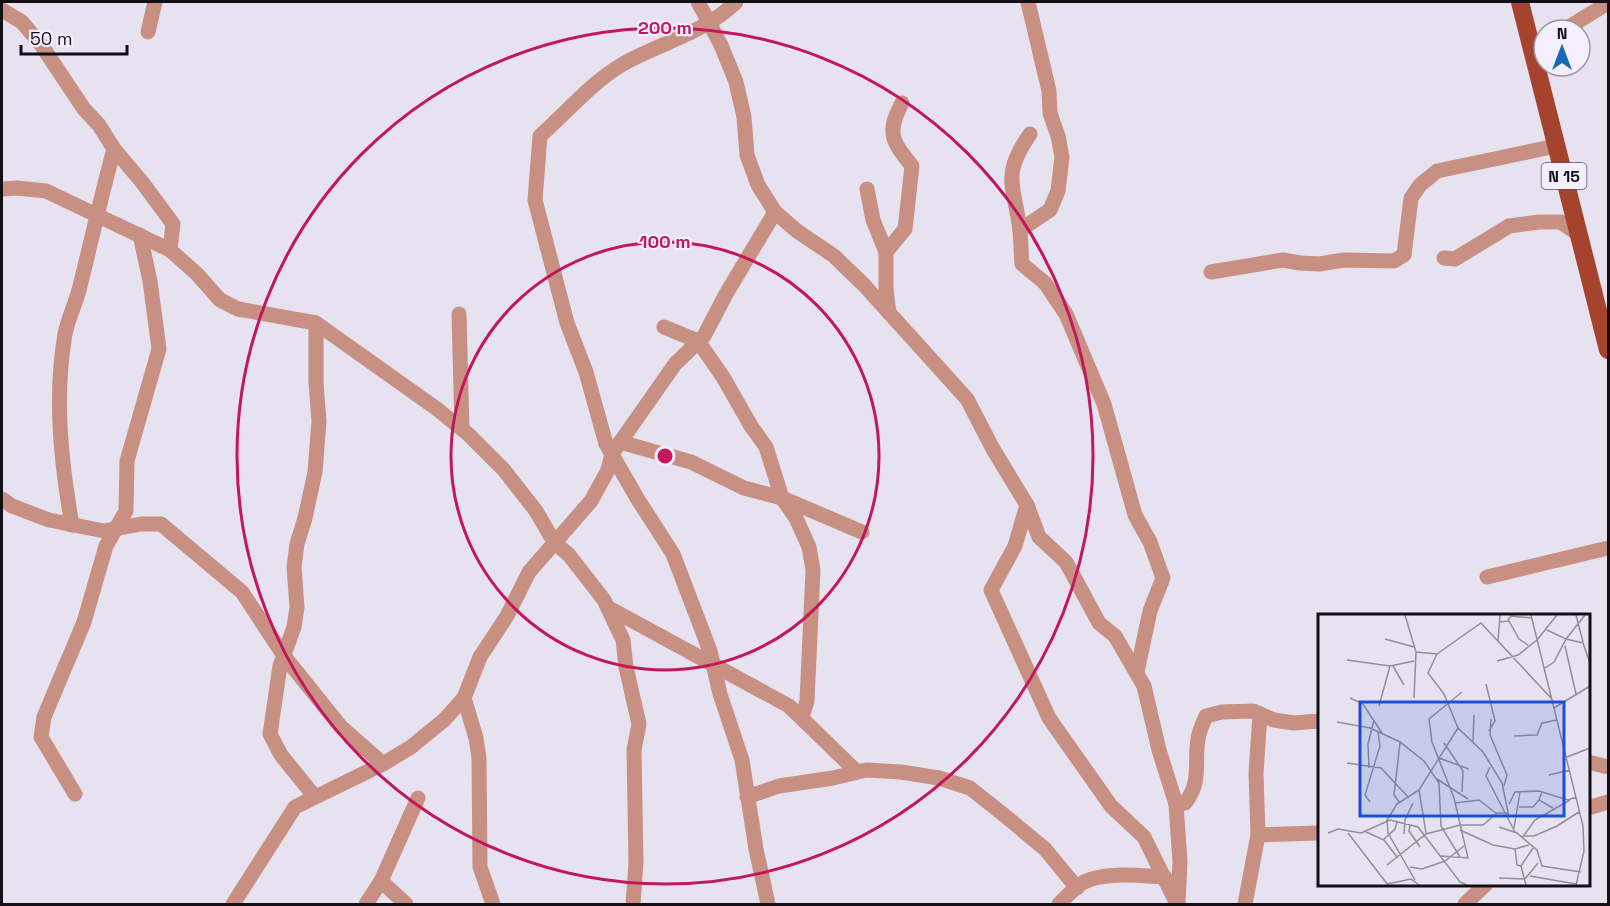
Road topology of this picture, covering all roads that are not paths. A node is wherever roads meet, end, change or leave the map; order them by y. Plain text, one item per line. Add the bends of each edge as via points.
1 (155, 2) edge
2 (698, 2) edge
3 (735, 2) edge
4 (1028, 2) edge
5 (1520, 2) edge
6 (1608, 3) edge
7 (2, 10) edge
8 (1584, 18) edge
9 (709, 23) junction
10 (1532, 31) edge
11 (148, 33) dead end
12 (1544, 78) edge
13 (902, 103) dead end
14 (1030, 134) dead end
15 (1556, 146) junction
16 (114, 149) junction
17 (2, 189) edge
18 (867, 189) dead end
19 (776, 212) junction
20 (96, 214) junction
21 (1020, 230) junction
22 (1578, 234) junction
23 (140, 235) junction
24 (171, 250) junction
25 (886, 252) junction
26 (1444, 258) dead end
27 (1211, 272) dead end
28 (889, 313) junction
29 (459, 314) dead end
30 (316, 322) junction
31 (664, 327) dead end
32 (698, 341) junction
33 (1608, 350) edge
34 (462, 429) junction
35 (616, 448) junction
36 (782, 498) junction
37 (2, 499) edge
38 (1027, 505) junction
39 (72, 525) junction
40 (117, 529) junction
41 (862, 532) dead end
42 (554, 542) junction
43 (1608, 548) edge
44 (1487, 577) dead end
45 (609, 608) junction
46 (284, 656) junction
47 (713, 665) junction
48 (1137, 672) junction
49 (464, 698) junction
50 (1260, 714) junction
51 (802, 717) junction
52 (1318, 721) edge
53 (1589, 762) edge
54 (383, 764) junction
55 (1608, 767) edge
56 (857, 772) junction
57 (75, 794) dead end
58 (315, 797) junction
59 (747, 797) junction
60 (418, 798) dead end
61 (1608, 802) edge
62 (1176, 804) junction
63 (1589, 807) edge
64 (1318, 833) edge
65 (1258, 835) junction
66 (1165, 877) junction
67 (381, 882) junction
68 (1485, 885) edge
69 (1077, 888) junction
70 (233, 904) edge
71 (366, 904) edge
72 (406, 904) edge
73 (493, 904) edge
74 (633, 904) edge
75 (768, 904) edge
76 (1059, 904) edge
77 (1178, 904) edge
78 (1245, 904) edge
79 (1465, 904) edge

1 - 11 street
2 - 9 street
3 - 9 street
4 - 21 street via 1062,157 1058,191 1050,210
5 - 10 main road, N 15
6 - 8 street
7 - 16 street via 22,22 42,46
9 - 19 street via 736,82 747,155 758,185
9 - 35 street via 623,64 589,89 540,136 535,200 567,322 606,444
12 - 15 main road, N 15
13 - 25 street via 893,119 891,134 912,166 908,210 905,229
14 - 21 street via 1013,164 1011,187
15 - 22 main road, N 15
15 - 27 street via 1437,171 1412,198 1404,255 1394,261 1319,264 1283,260
16 - 20 street
16 - 24 street via 173,224
17 - 20 street via 46,192
18 - 25 street via 873,220
19 - 28 street via 834,256
19 - 32 street
20 - 23 street
20 - 39 street via 65,333 60,388 59,428
21 - 48 street via 1022,264 1045,283 1066,314 1104,404 1135,515 1163,578 1150,611
22 - 26 street via 1561,222 1509,226 1455,259
22 - 33 main road, N 15
23 - 24 street
23 - 40 street via 159,349 132,439 127,461 126,511
24 - 30 street via 220,300 238,309
25 - 28 street
28 - 38 street via 967,399
29 - 34 street
30 - 34 street
30 - 46 street via 319,421 315,472 297,544 297,607
31 - 32 street
32 - 35 street via 675,364
32 - 36 street via 766,447
34 - 42 street via 504,470
35 - 36 street via 691,462 744,488
35 - 42 street via 591,501
35 - 47 street via 637,498 673,554
36 - 41 street
36 - 51 street via 809,547 813,570 807,701
37 - 39 street via 49,520
38 - 48 street via 1039,537 1066,562 1099,623 1115,636
38 - 66 street via 1015,546 991,590 1049,718 1111,806 1144,837
39 - 40 street via 104,531
40 - 46 street via 161,524 242,592
40 - 57 street via 106,546 84,622 44,717 41,737
42 - 45 street via 569,555
42 - 49 street via 529,572 480,657
43 - 44 street
45 - 47 street
45 - 74 street via 623,640 639,724 634,750
46 - 54 street via 341,728
46 - 58 street via 270,734 281,755
47 - 51 street via 768,693
47 - 59 street via 742,760
48 - 62 street
49 - 54 street via 411,747
49 - 73 street via 478,758 480,867
50 - 52 street via 1294,723
50 - 62 street via 1222,712 1206,716 1198,737 1193,793 1185,803
50 - 65 street via 1256,773
51 - 56 street
53 - 55 street
54 - 58 street
56 - 59 street via 779,786
56 - 69 street via 901,772 970,788 1045,849
58 - 70 street via 295,807
59 - 75 street
60 - 67 street
61 - 63 street
62 - 77 street
64 - 65 street
65 - 78 street
66 - 69 street via 1122,875 1084,882
66 - 77 street
67 - 71 street
67 - 72 street
68 - 79 street
69 - 76 street

